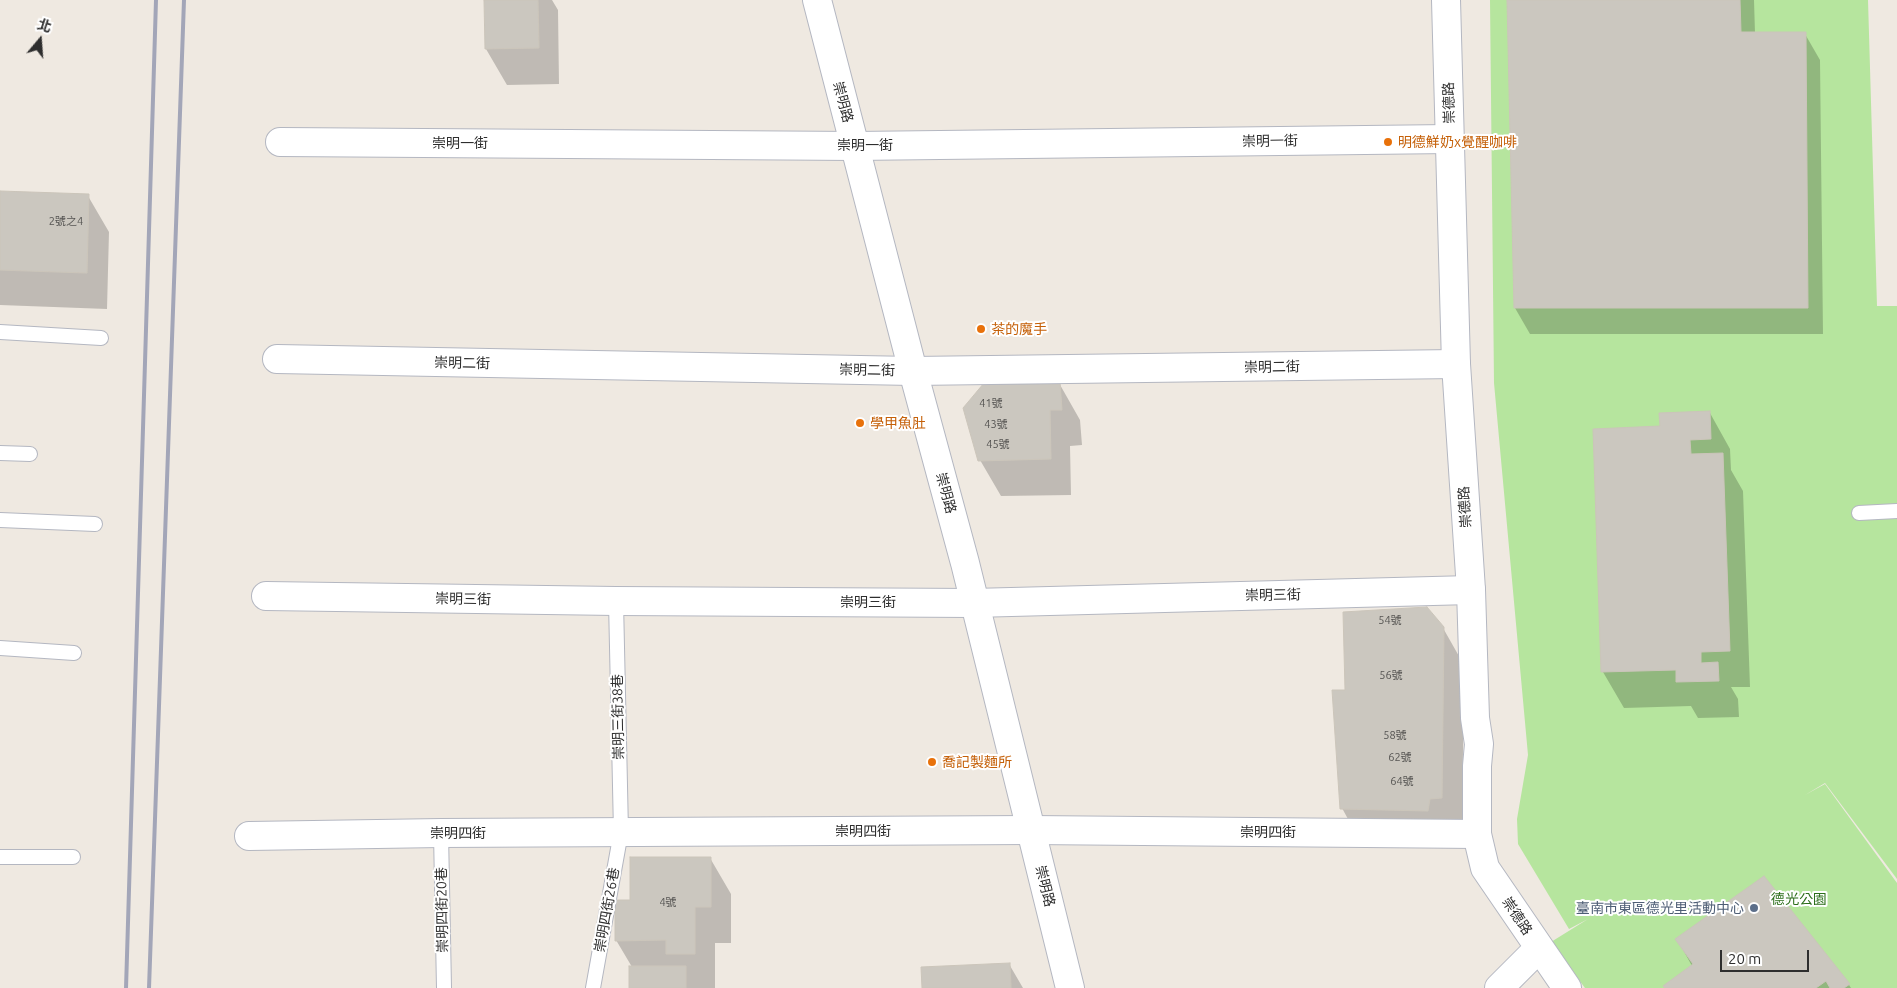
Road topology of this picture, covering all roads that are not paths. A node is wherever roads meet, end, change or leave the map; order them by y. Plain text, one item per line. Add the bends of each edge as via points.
1 (817, 0) edge
2 (1446, 0) edge
3 (1450, 139) junction
4 (280, 142) dead end
5 (855, 146) junction
6 (0, 332) edge
7 (101, 338) dead end
8 (277, 359) dead end
9 (1456, 364) junction
10 (913, 371) junction
11 (0, 453) edge
12 (30, 454) dead end
13 (1897, 511) edge
14 (1859, 512) dead end
15 (0, 520) edge
16 (95, 524) dead end
17 (1471, 590) junction
18 (266, 596) dead end
19 (616, 601) junction
20 (974, 603) junction
21 (0, 648) edge
22 (74, 653) dead end
23 (1031, 830) junction
24 (621, 832) junction
25 (441, 833) junction
26 (1476, 834) junction
27 (249, 836) dead end
28 (0, 857) edge
29 (72, 857) dead end
30 (1539, 948) junction
31 (444, 988) edge
32 (593, 988) edge
33 (1070, 988) edge
34 (1499, 988) edge
35 (1567, 988) edge

1 - 5 street, 崇明路
2 - 3 street, 崇德路
3 - 5 street, 崇明一街
3 - 9 street, 崇德路
4 - 5 street, 崇明一街
5 - 10 street, 崇明路
6 - 7 lane
8 - 10 street, 崇明二街
9 - 10 street, 崇明二街
9 - 17 street, 崇德路
10 - 20 street, 崇明路
11 - 12 lane
13 - 14 lane
15 - 16 lane
17 - 20 street, 崇明三街
17 - 26 street, 崇德路 via 1475,718 1479,744
18 - 19 street, 崇明三街
19 - 20 street, 崇明三街
19 - 24 lane, 崇明三街38巷
20 - 23 street, 崇明路
21 - 22 lane
23 - 24 street, 崇明四街
23 - 26 street, 崇明四街
23 - 33 street, 崇明路
24 - 25 street, 崇明四街
24 - 32 lane, 崇明四街26巷
25 - 27 street, 崇明四街
25 - 31 lane, 崇明四街20巷
26 - 30 street, 崇德路 via 1485,868
28 - 29 lane
30 - 34 street
30 - 35 street, 崇德路

